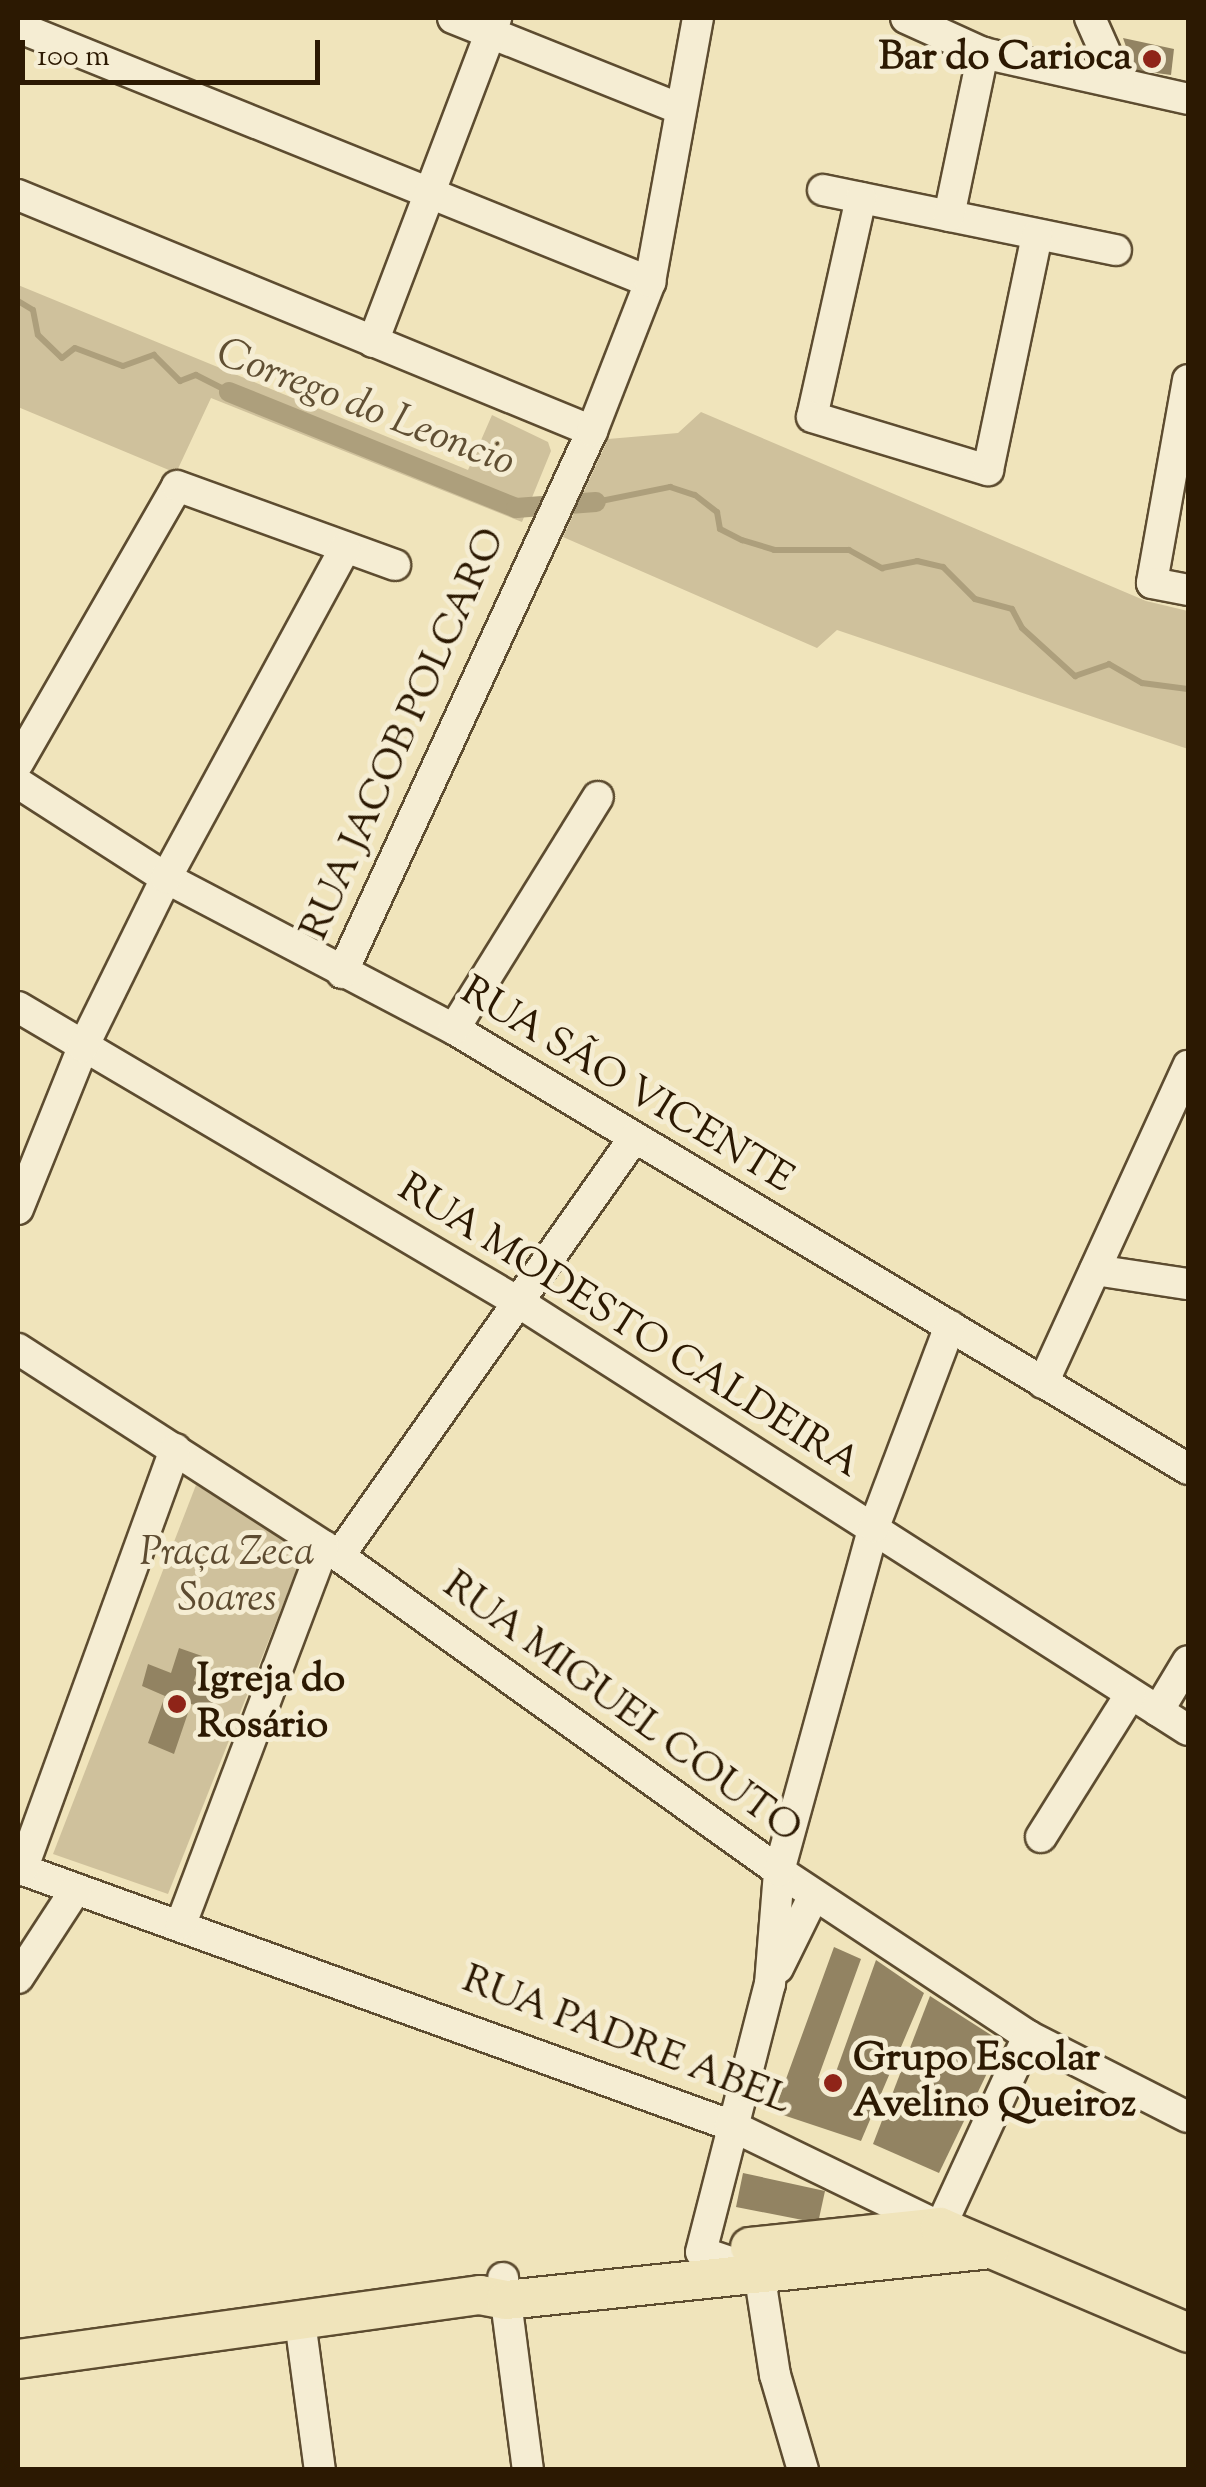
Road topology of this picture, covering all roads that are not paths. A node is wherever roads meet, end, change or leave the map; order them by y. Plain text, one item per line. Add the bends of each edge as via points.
1 (453, 18) edge
2 (698, 18) edge
3 (906, 18) edge
4 (1090, 18) edge
5 (493, 26) edge
6 (18, 27) edge
7 (936, 28) edge
8 (983, 53) junction
9 (1119, 83) junction
10 (1188, 99) edge
11 (678, 108) junction
12 (824, 190) dead end
13 (18, 195) edge
14 (430, 195) junction
15 (860, 198) junction
16 (949, 216) junction
17 (1037, 235) junction
18 (1116, 250) dead end
19 (650, 282) junction
20 (373, 342) junction
21 (1188, 380) edge
22 (592, 431) junction
23 (345, 549) junction
24 (395, 566) dead end
25 (1188, 590) edge
26 (18, 763) edge
27 (18, 783) edge
28 (598, 797) dead end
29 (166, 878) junction
30 (342, 973) junction
31 (18, 1007) edge
32 (454, 1029) junction
33 (83, 1047) junction
34 (1188, 1066) edge
35 (1181, 1104) edge
36 (634, 1138) junction
37 (18, 1210) edge
38 (1095, 1270) junction
39 (1188, 1284) edge
40 (523, 1306) junction
41 (950, 1326) junction
42 (18, 1349) edge
43 (1043, 1383) junction
44 (174, 1449) junction
45 (1188, 1470) edge
46 (874, 1527) junction
47 (331, 1551) junction
48 (1188, 1661) edge
49 (1130, 1695) junction
50 (1158, 1711) junction
51 (1188, 1730) edge
52 (1041, 1837) dead end
53 (20, 1870) edge
54 (779, 1871) junction
55 (76, 1889) junction
56 (814, 1894) junction
57 (181, 1924) junction
58 (18, 1978) edge
59 (770, 1984) junction
60 (1028, 2036) junction
61 (1188, 2117) edge
62 (730, 2124) junction
63 (934, 2241) junction
64 (701, 2252) junction
65 (759, 2272) junction
66 (496, 2291) junction
67 (300, 2321) junction
68 (1188, 2333) edge
69 (18, 2359) edge
70 (320, 2470) edge
71 (528, 2470) edge
72 (803, 2470) edge

1 - 5 street
2 - 11 street, RUA JACOB POLCARO
3 - 7 street
4 - 9 street
5 - 11 street
5 - 14 street
6 - 14 street
7 - 8 street
8 - 9 street
8 - 16 street
9 - 10 street
11 - 19 street, RUA JACOB POLCARO
12 - 15 street
13 - 20 street
14 - 19 street
14 - 20 street
15 - 16 street
15 - 17 street via 812,417 988,470
16 - 17 street
17 - 18 street
19 - 22 street, RUA JACOB POLCARO
20 - 22 street
21 - 25 street via 1152,583
22 - 30 street, RUA JACOB POLCARO
23 - 24 street
23 - 26 street via 177,486
23 - 29 street
27 - 29 street, RUA SÃO VICENTE
28 - 32 street
29 - 30 street, RUA SÃO VICENTE
29 - 33 street
30 - 32 street, RUA SÃO VICENTE
31 - 33 street, RUA MODESTO CALDEIRA
32 - 36 street, RUA SÃO VICENTE
33 - 37 street
33 - 40 street, RUA MODESTO CALDEIRA
34 - 35 street
35 - 38 street
36 - 40 street
36 - 41 street, RUA SÃO VICENTE
38 - 39 street
38 - 43 street
40 - 46 street, RUA MODESTO CALDEIRA
40 - 47 street
41 - 43 street, RUA SÃO VICENTE
41 - 46 street
42 - 44 street, RUA MIGUEL COUTO
43 - 45 street, RUA SÃO VICENTE
44 - 47 street, RUA MIGUEL COUTO
44 - 53 street
46 - 49 street, RUA MODESTO CALDEIRA
46 - 54 street
47 - 54 street, RUA MIGUEL COUTO
47 - 57 street
48 - 50 street
49 - 50 street, RUA MODESTO CALDEIRA
49 - 52 street
50 - 51 street, RUA MODESTO CALDEIRA
53 - 55 street, RUA PADRE ABEL
54 - 56 street, RUA MIGUEL COUTO
54 - 59 street
55 - 57 street, RUA PADRE ABEL
55 - 58 street
56 - 59 street
56 - 60 street, RUA MIGUEL COUTO
57 - 62 street, RUA PADRE ABEL
59 - 62 street
60 - 61 street, RUA MIGUEL COUTO
60 - 63 street
62 - 63 street, RUA PADRE ABEL
62 - 64 street
63 - 64 main road
63 - 65 main road
63 - 68 main road via 989,2249
64 - 65 street
64 - 66 main road
65 - 66 main road
65 - 72 street via 775,2375
66 - 67 main road
66 - 71 street
67 - 69 main road
67 - 70 street

